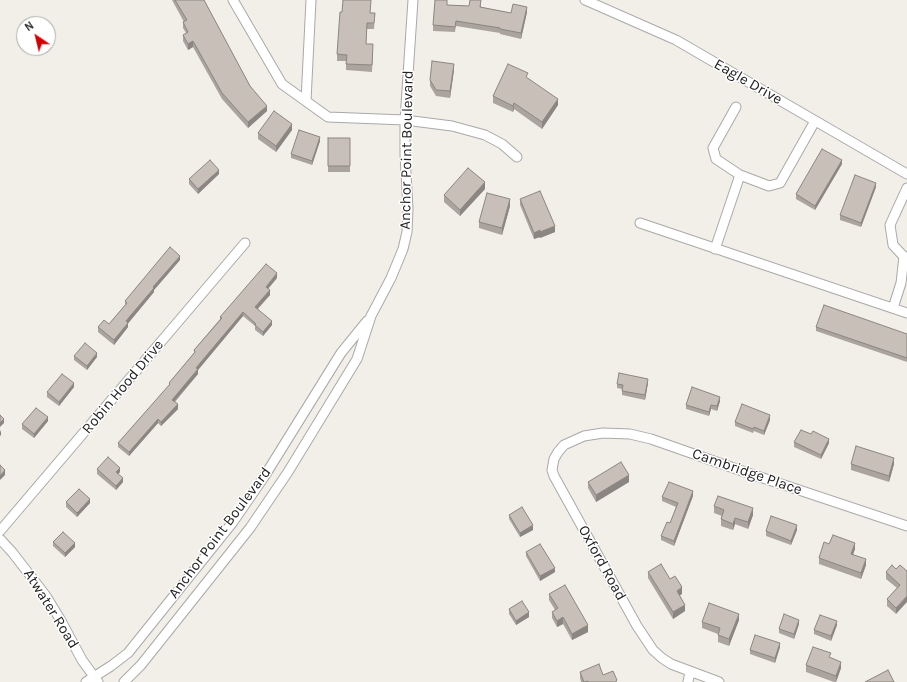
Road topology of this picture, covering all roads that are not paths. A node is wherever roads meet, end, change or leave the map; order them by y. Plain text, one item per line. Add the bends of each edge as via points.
1 (233, 0) edge
2 (311, 0) edge
3 (413, 0) edge
4 (585, 0) edge
5 (306, 101) junction
6 (736, 107) dead end
7 (405, 120) junction
8 (816, 121) junction
9 (517, 157) dead end
10 (907, 174) edge
11 (740, 175) junction
12 (907, 188) edge
13 (640, 224) dead end
14 (245, 243) dead end
15 (715, 249) junction
16 (905, 258) edge
17 (893, 308) junction
18 (907, 312) edge
19 (371, 316) junction
20 (584, 436) joint
21 (907, 526) edge
22 (0, 531) edge
23 (0, 539) edge
24 (690, 672) junction
25 (93, 680) edge
26 (124, 682) edge
27 (688, 682) edge
28 (719, 682) edge

1 - 5 street via 282,84
2 - 5 street
3 - 7 street, Anchor Point Boulevard
4 - 8 street, Eagle Drive via 676,40
5 - 7 street via 328,117
6 - 11 street via 713,148 716,159
7 - 9 street via 452,126 485,135 502,144
7 - 19 street, Anchor Point Boulevard via 407,232 391,278
8 - 10 street, Eagle Drive
8 - 11 street via 780,183 769,186
11 - 15 street
12 - 16 street via 890,225 893,245
13 - 15 street
14 - 22 street, Robin Hood Drive
15 - 17 street
16 - 17 street
17 - 18 street
19 - 25 street, Anchor Point Boulevard via 341,353 233,522 128,653
19 - 26 street, Anchor Point Boulevard via 357,359 271,499 141,665
20 - 21 street, Cambridge Place via 617,432 651,439
20 - 24 street, Oxford Road via 568,442 558,452 552,470 554,476 653,650 671,664
23 - 25 street, Atwater Road via 46,596
24 - 27 street
24 - 28 street, Oxford Road

